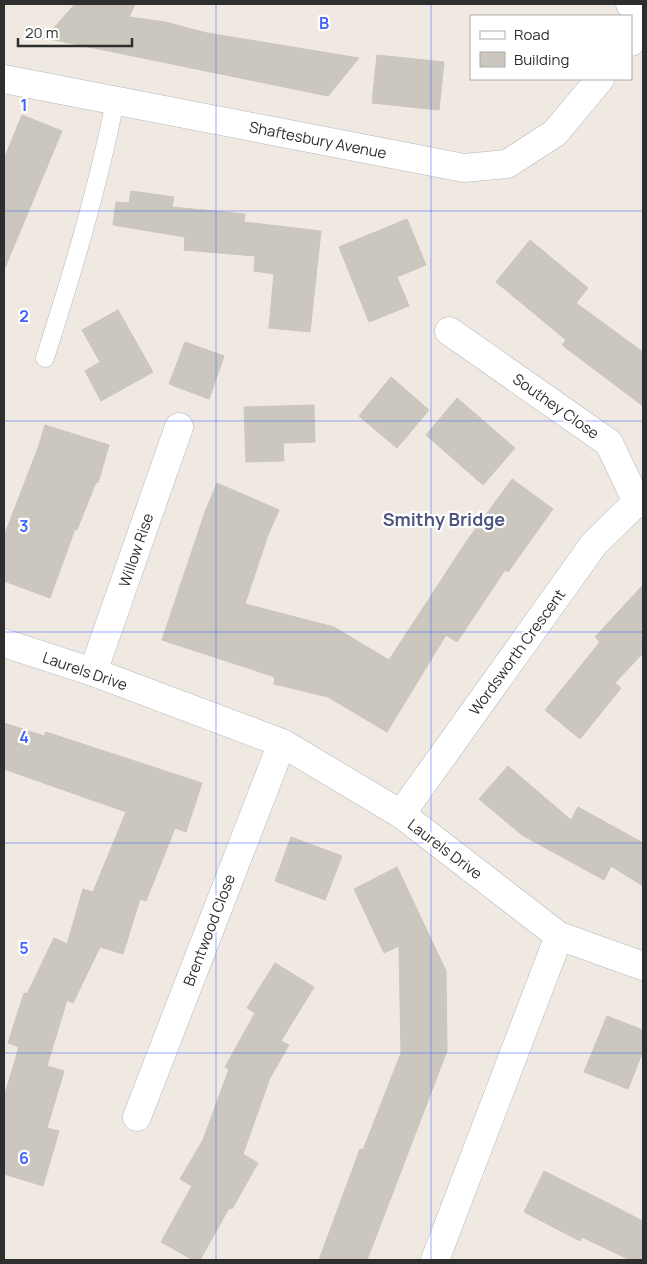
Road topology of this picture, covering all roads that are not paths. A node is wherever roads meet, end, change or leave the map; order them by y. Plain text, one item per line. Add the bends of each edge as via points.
1 (630, 4) edge
2 (643, 14) edge
3 (643, 27) edge
4 (632, 41) edge
5 (4, 79) edge
6 (599, 80) edge
7 (115, 101) junction
8 (449, 331) dead end
9 (46, 358) dead end
10 (179, 427) dead end
11 (640, 503) edge
12 (4, 643) edge
13 (93, 672) junction
14 (282, 744) junction
15 (400, 814) junction
16 (559, 936) junction
17 (643, 966) edge
18 (137, 1117) dead end
19 (437, 1260) edge

1 - 2 street
3 - 4 street
5 - 7 street, Shaftesbury Avenue
6 - 7 street, Shaftesbury Avenue via 554,133 507,164 464,168
7 - 9 lane via 74,266
8 - 11 street, Southey Close via 609,444
10 - 13 street, Willow Rise
11 - 15 street, Wordsworth Crescent via 594,544
12 - 13 street, Laurels Drive
13 - 14 street, Laurels Drive
14 - 15 street, Laurels Drive
14 - 18 street, Brentwood Close
15 - 16 street, Laurels Drive
16 - 17 street
16 - 19 street

